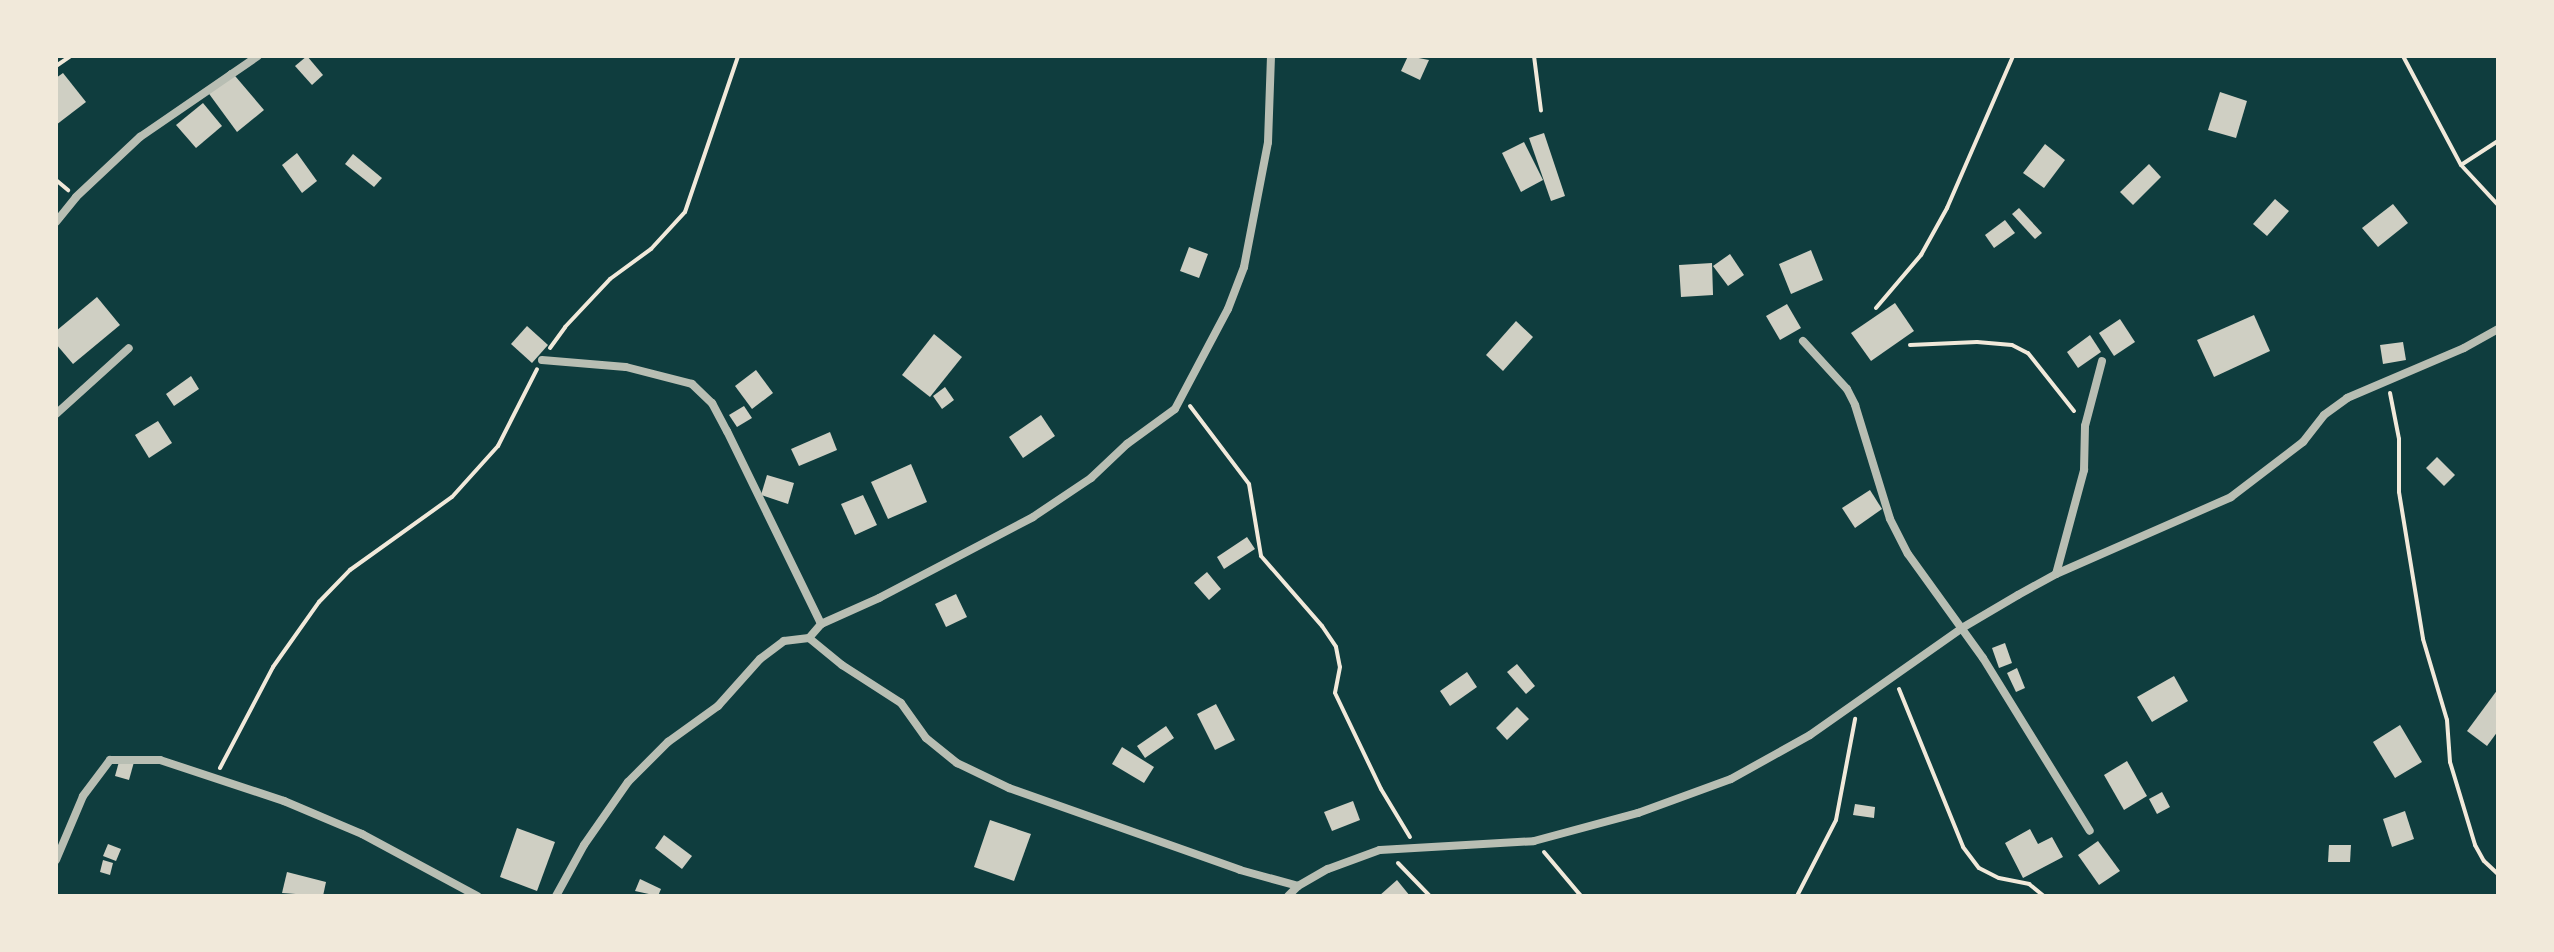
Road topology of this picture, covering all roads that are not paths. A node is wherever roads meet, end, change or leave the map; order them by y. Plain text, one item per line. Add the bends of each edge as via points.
1 (258, 56) edge
2 (1271, 56) edge
3 (56, 222) edge
4 (2498, 329) edge
5 (1803, 341) dead end
6 (129, 348) dead end
7 (542, 360) road end
8 (2102, 361) dead end
9 (56, 414) edge
10 (2056, 574) junction
11 (821, 624) junction
12 (1962, 628) junction
13 (809, 638) junction
14 (2090, 831) dead end
15 (56, 860) edge
16 (1298, 886) junction
17 (477, 896) edge
18 (556, 896) edge
19 (1288, 896) edge

1 - 3 street via 140,137
2 - 11 street via 1268,142 1244,267 1184,398 1091,478 1033,517
4 - 10 street via 2347,398 2324,415 2303,442 2231,497
5 - 12 street via 1847,389 1890,519 1908,554
6 - 9 street
7 - 11 street via 626,367 692,384 712,403
8 - 10 street via 2085,426 2084,470
10 - 12 street
11 - 13 street
12 - 14 street
12 - 16 street via 1769,761 1731,779 1662,805 1534,841 1380,850 1348,859
13 - 16 street via 901,703 926,738 957,763 1009,788
13 - 18 street via 784,641 760,659 718,706 645,763 607,810
15 - 17 street via 83,796 110,760 160,760 284,801 362,834
16 - 19 street

